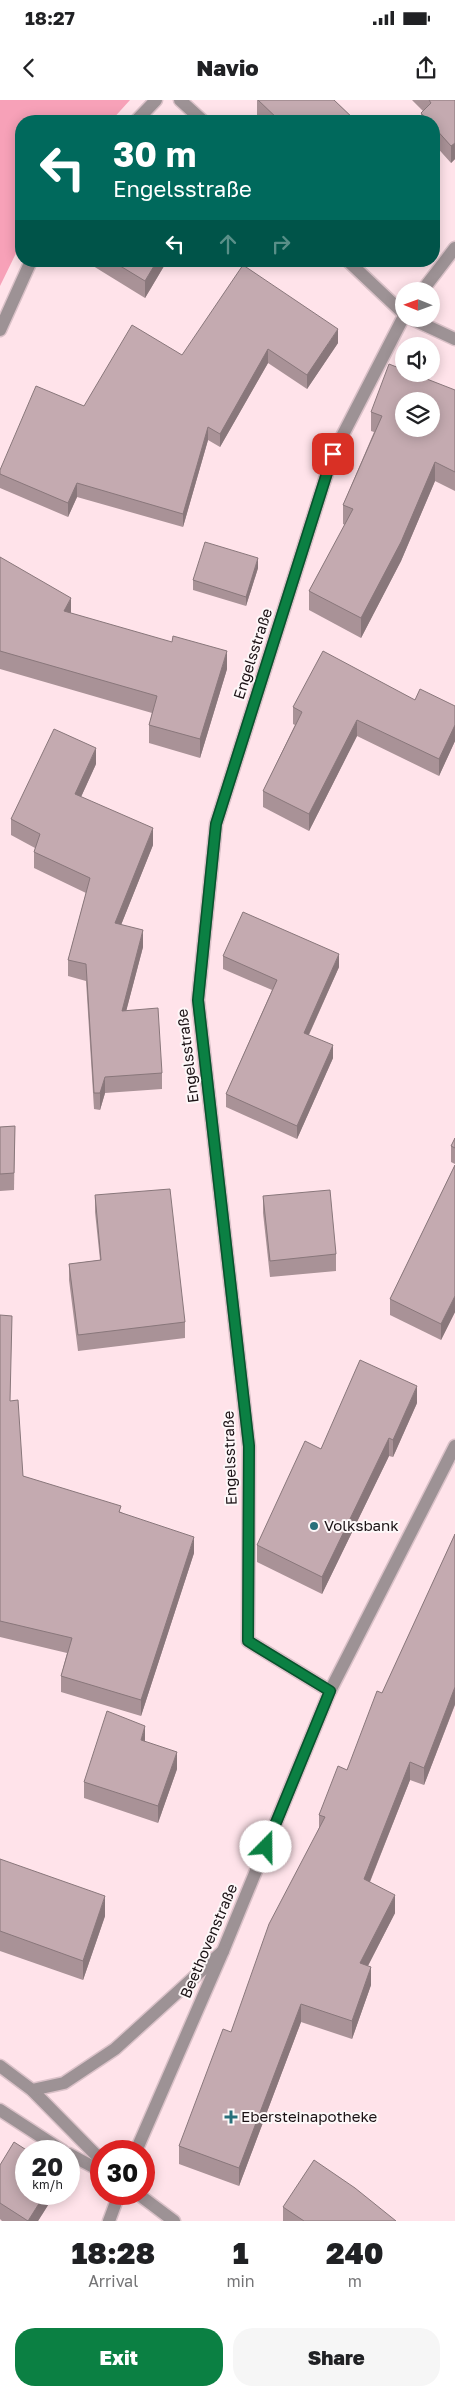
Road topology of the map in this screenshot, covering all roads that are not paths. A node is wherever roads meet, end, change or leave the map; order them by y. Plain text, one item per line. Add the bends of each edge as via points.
1 (156, 100) edge
2 (180, 100) edge
3 (142, 115) edge
4 (196, 115) edge
5 (455, 248) edge
6 (28, 267) edge
7 (354, 267) edge
8 (429, 282) edge
9 (395, 306) edge
10 (397, 328) edge
11 (431, 328) edge
12 (0, 330) edge
13 (455, 339) edge
14 (455, 1446) edge
15 (330, 1691) junction
16 (223, 1951) junction
17 (0, 2066) edge
18 (32, 2090) junction
19 (0, 2110) edge
20 (46, 2140) edge
21 (141, 2140) edge
22 (90, 2149) edge
23 (115, 2205) edge
24 (153, 2205) edge
25 (109, 2221) edge
26 (174, 2221) edge

1 - 3 street
2 - 4 street
5 - 8 street
6 - 12 street
7 - 9 street
10 - 15 street, Engelsstraße via 333,454 216,824 198,1000 249,1446 248,1641
11 - 13 street
14 - 15 street, Beethovenstraße
15 - 16 street, Beethovenstraße
16 - 18 street via 116,2049 64,2083
16 - 21 street, Beethovenstraße
17 - 18 street
18 - 22 street
19 - 20 street
23 - 25 street
24 - 26 street

